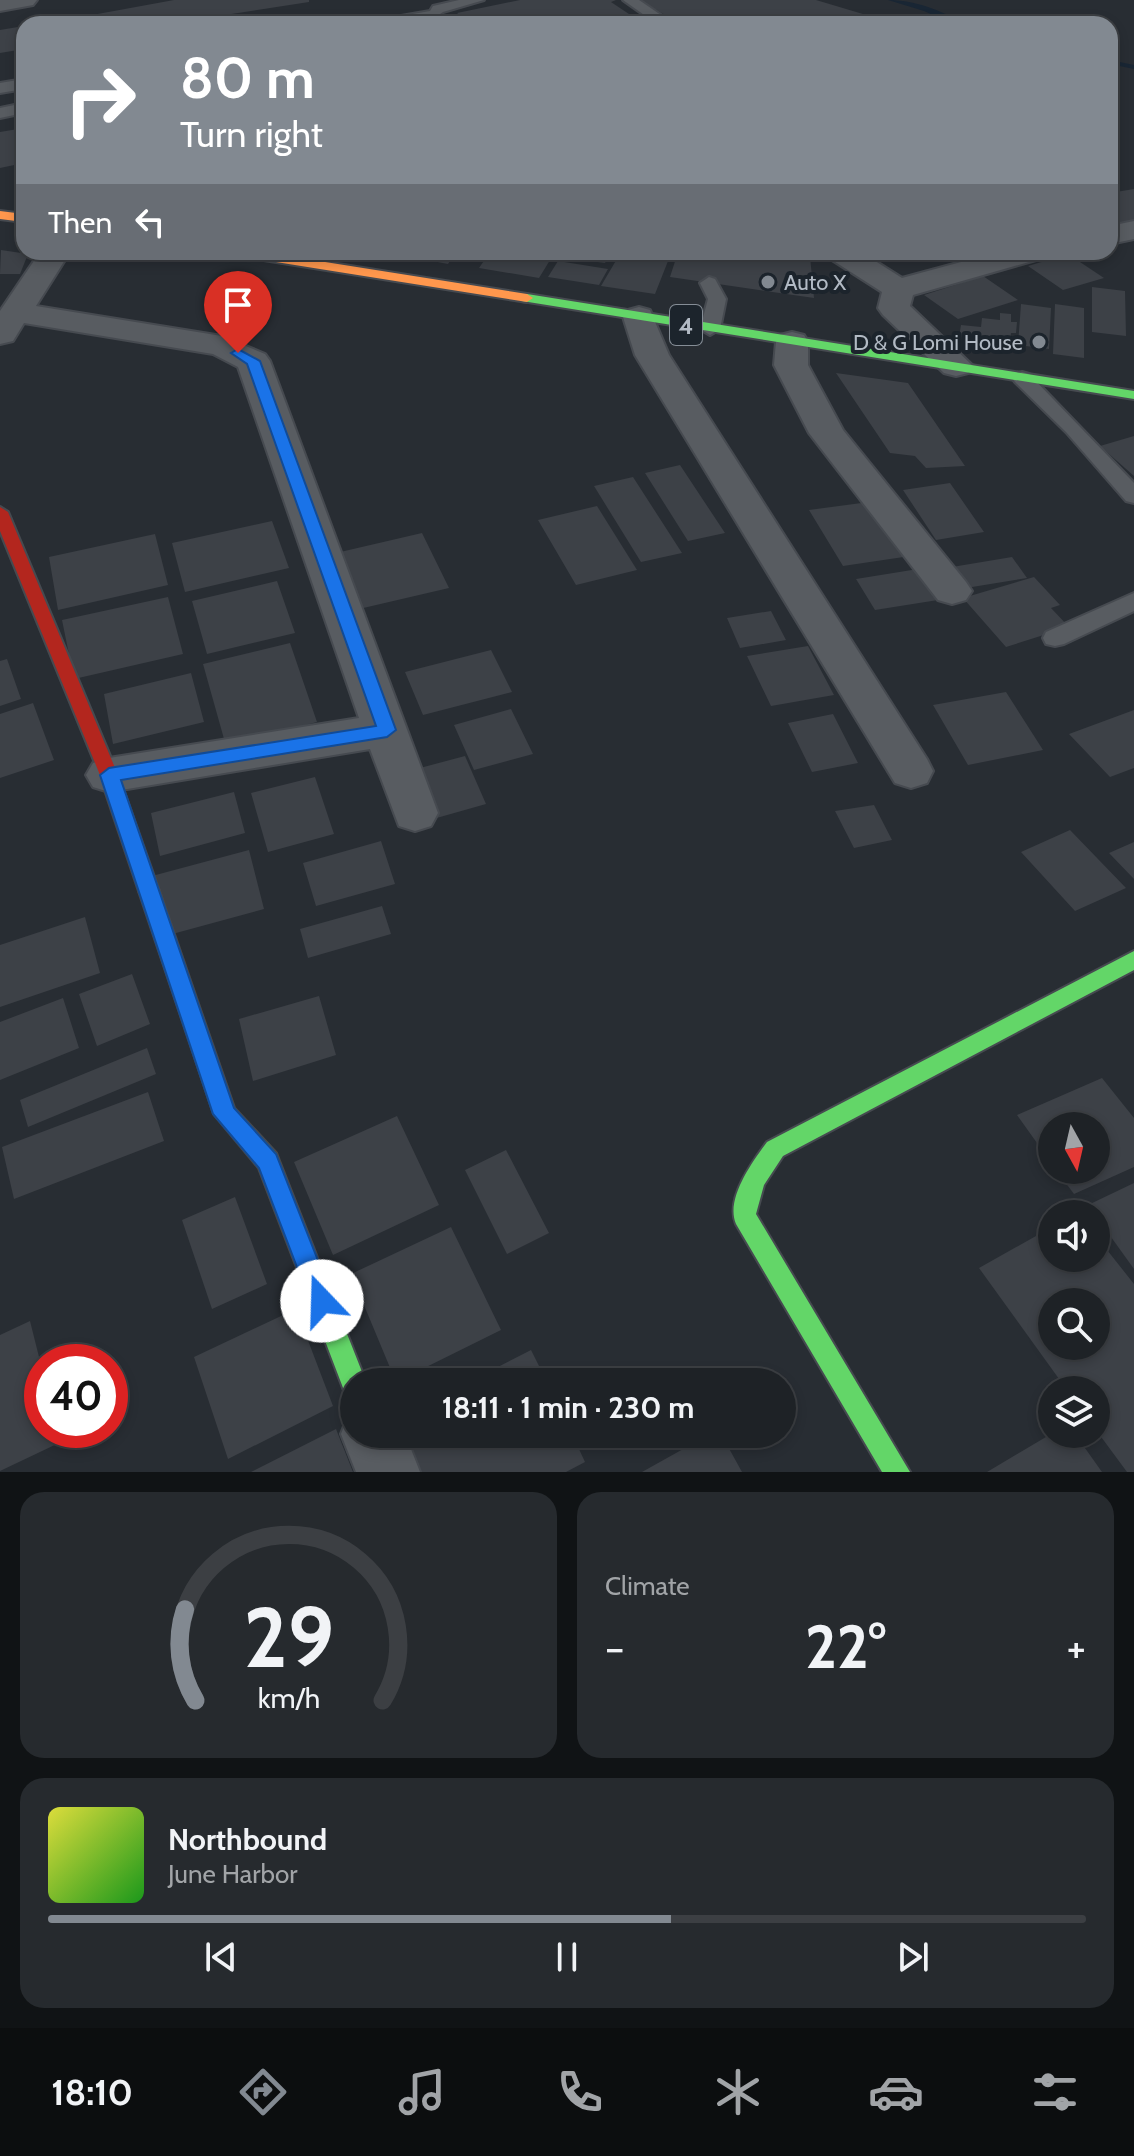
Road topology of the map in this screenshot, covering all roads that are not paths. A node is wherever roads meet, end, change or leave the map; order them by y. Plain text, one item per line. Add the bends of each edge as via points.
1 (25, 0) edge
2 (477, 0) edge
3 (630, 0) edge
4 (0, 4) edge
5 (435, 14) junction
6 (424, 16) edge
7 (431, 16) edge
8 (655, 16) edge
9 (50, 260) edge
10 (288, 260) edge
11 (853, 260) edge
12 (1003, 260) edge
13 (709, 283) dead end
14 (898, 289) junction
15 (639, 317) junction
16 (8, 324) edge
17 (710, 329) junction
18 (792, 342) junction
19 (956, 366) junction
20 (1022, 378) junction
21 (1134, 395) edge
22 (1134, 496) edge
23 (0, 512) edge
24 (952, 591) dead end
25 (1134, 601) edge
26 (1055, 638) dead end
27 (387, 730) junction
28 (911, 771) dead end
29 (109, 775) junction
30 (415, 813) dead end
31 (1134, 960) edge
32 (348, 1368) edge
33 (379, 1448) edge
34 (388, 1472) edge
35 (897, 1472) edge

1 - 4 street
2 - 5 lane
3 - 8 lane
5 - 6 lane
5 - 7 lane
9 - 16 street
10 - 15 main road, 4
11 - 14 street
12 - 14 street
13 - 17 lane via 717,299
14 - 19 street via 894,308
15 - 17 main road, 4
15 - 28 street via 652,355
16 - 27 street via 222,346 253,361
17 - 18 main road, 4
18 - 19 main road, 4
18 - 24 street via 791,365 827,433
19 - 20 main road, 4
20 - 21 main road, 4
20 - 22 lane
23 - 29 main road
25 - 26 lane
27 - 29 street
27 - 30 street
29 - 32 main road via 225,1114 268,1161
31 - 35 main road via 775,1149 753,1181 744,1216
33 - 34 street

